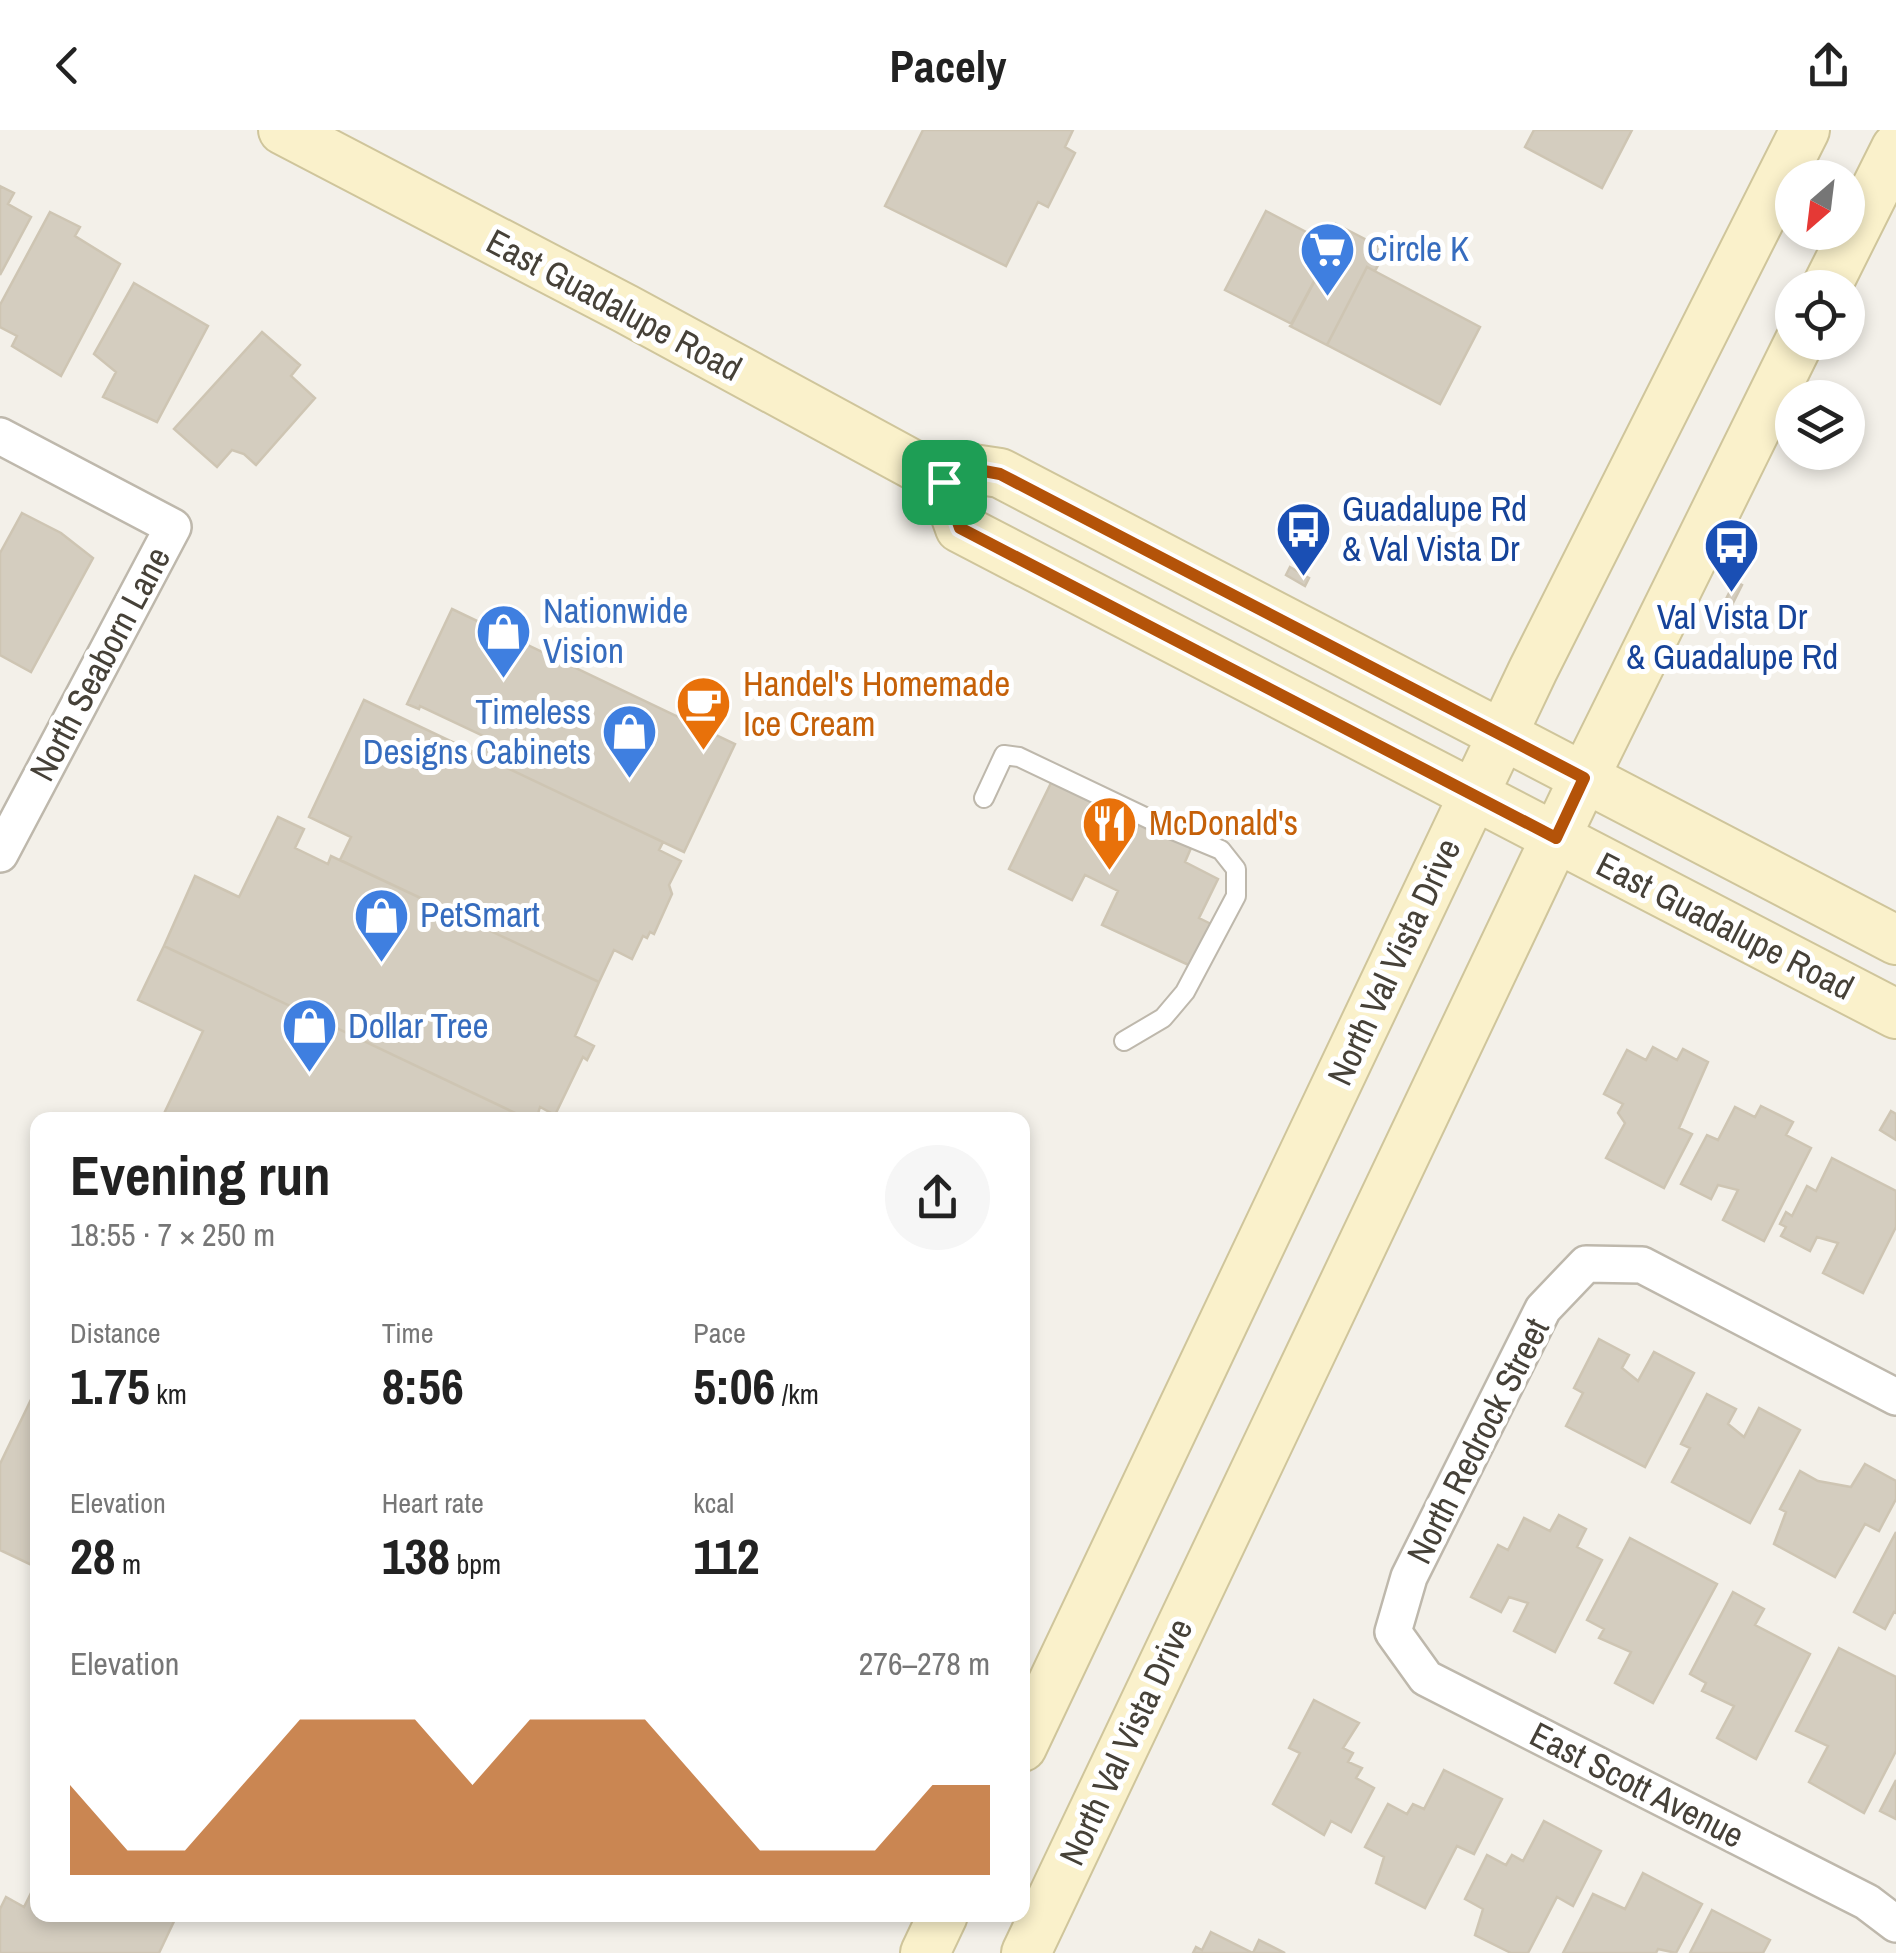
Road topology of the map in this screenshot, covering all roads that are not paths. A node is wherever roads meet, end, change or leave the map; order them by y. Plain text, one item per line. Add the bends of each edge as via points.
1 (283, 130) edge
2 (1805, 130) edge
3 (1896, 148) edge
4 (1835, 270) edge
5 (1790, 360) edge
6 (0, 436) edge
7 (944, 482) junction
8 (1502, 737) junction
9 (1584, 778) junction
10 (1474, 794) junction
11 (984, 798) dead end
12 (1556, 838) junction
13 (0, 854) edge
14 (1896, 940) edge
15 (1896, 1014) edge
16 (1124, 1040) dead end
17 (1896, 1397) edge
18 (1393, 1632) joint
19 (1030, 1730) edge
20 (940, 1922) edge
21 (1896, 1924) edge
22 (925, 1953) edge
23 (1026, 1953) edge

1 - 7 main road, East Guadalupe Road
2 - 8 main road, North Val Vista Drive
3 - 4 main road
5 - 9 main road, North Val Vista Drive
6 - 13 street, North Seaborn Lane via 173,527
7 - 8 main road, East Guadalupe Road via 973,469 1000,474
7 - 10 main road, East Guadalupe Road via 960,528
8 - 9 main road, East Guadalupe Road
8 - 10 main road, North Val Vista Drive
9 - 12 main road, North Val Vista Drive
9 - 14 main road, East Guadalupe Road
10 - 12 main road, East Guadalupe Road
10 - 19 main road, North Val Vista Drive
11 - 16 lane via 1004,755 1019,756 1221,850 1236,869 1236,896 1185,992 1163,1018
12 - 15 main road, East Guadalupe Road
12 - 23 main road, North Val Vista Drive
17 - 18 street, North Redrock Street via 1642,1265 1586,1264 1543,1310 1410,1577
18 - 21 street, East Scott Avenue via 1426,1678 1867,1902
20 - 22 main road

